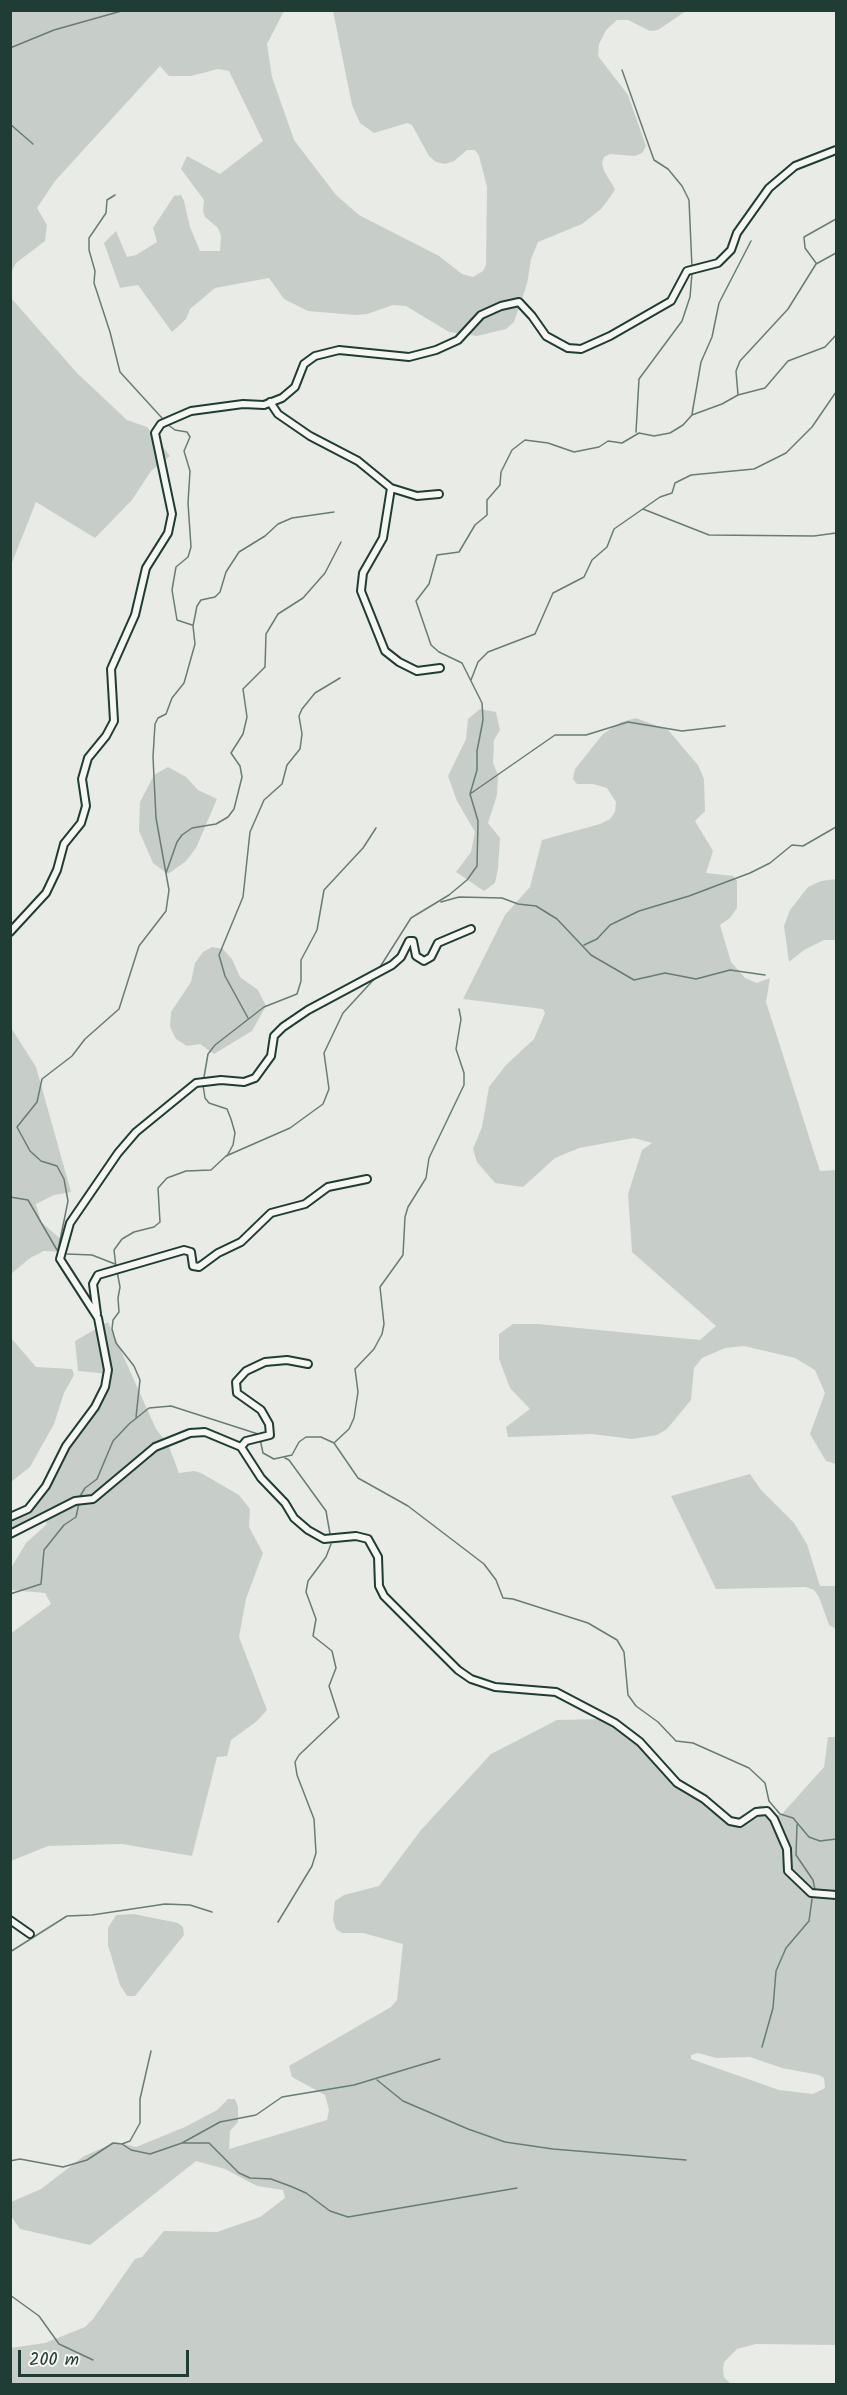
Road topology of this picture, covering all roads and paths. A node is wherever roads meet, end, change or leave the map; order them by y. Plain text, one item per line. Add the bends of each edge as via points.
1 (837, 150) edge
2 (270, 402) junction
3 (391, 488) junction
4 (439, 494) dead end
5 (440, 668) dead end
6 (471, 929) dead end
7 (10, 932) edge
8 (367, 1179) dead end
9 (98, 1318) junction
10 (308, 1364) dead end
11 (242, 1447) junction
12 (10, 1517) edge
13 (10, 1534) edge
14 (837, 1895) edge
15 (10, 1920) edge
16 (30, 1934) dead end

1 - 2 street via 795,166 769,188 737,233 731,250 718,263 687,271 671,301 595,343 581,349 568,348 546,336 519,302 482,315 458,340 436,351 409,357 339,350 315,356 304,364 295,387 282,399
2 - 3 street via 279,414 310,436 358,461
2 - 7 street via 191,411 157,428 172,514 168,533 146,568 135,615 111,669 114,721 88,758 82,779 86,806 81,823 64,844 46,893
3 - 4 street via 417,496
3 - 5 street via 383,538 363,573 361,591 385,651 417,671
6 - 9 street via 438,943 431,957 424,961 409,940 392,965 283,1027 274,1036 271,1056 255,1078 244,1082 196,1083 136,1132 80,1208 63,1243 60,1259
8 - 9 street via 328,1187 305,1204 271,1213 241,1242 218,1252 199,1267 193,1266 191,1252 184,1250 98,1275 93,1293
9 - 12 street via 108,1370 105,1388 40,1494 28,1509
10 - 11 street via 287,1360 265,1362 246,1371 236,1382 237,1393 261,1410 269,1424 270,1435 246,1441
11 - 13 street via 205,1432 190,1433 155,1447 93,1499 75,1501
11 - 14 street via 261,1478 308,1530 324,1539 368,1539 378,1557 379,1586 384,1596 459,1670 471,1679 495,1687 556,1692 615,1723 640,1742 677,1783 730,1821 740,1823 756,1812 767,1811 787,1849 788,1871 811,1893
15 - 16 street

